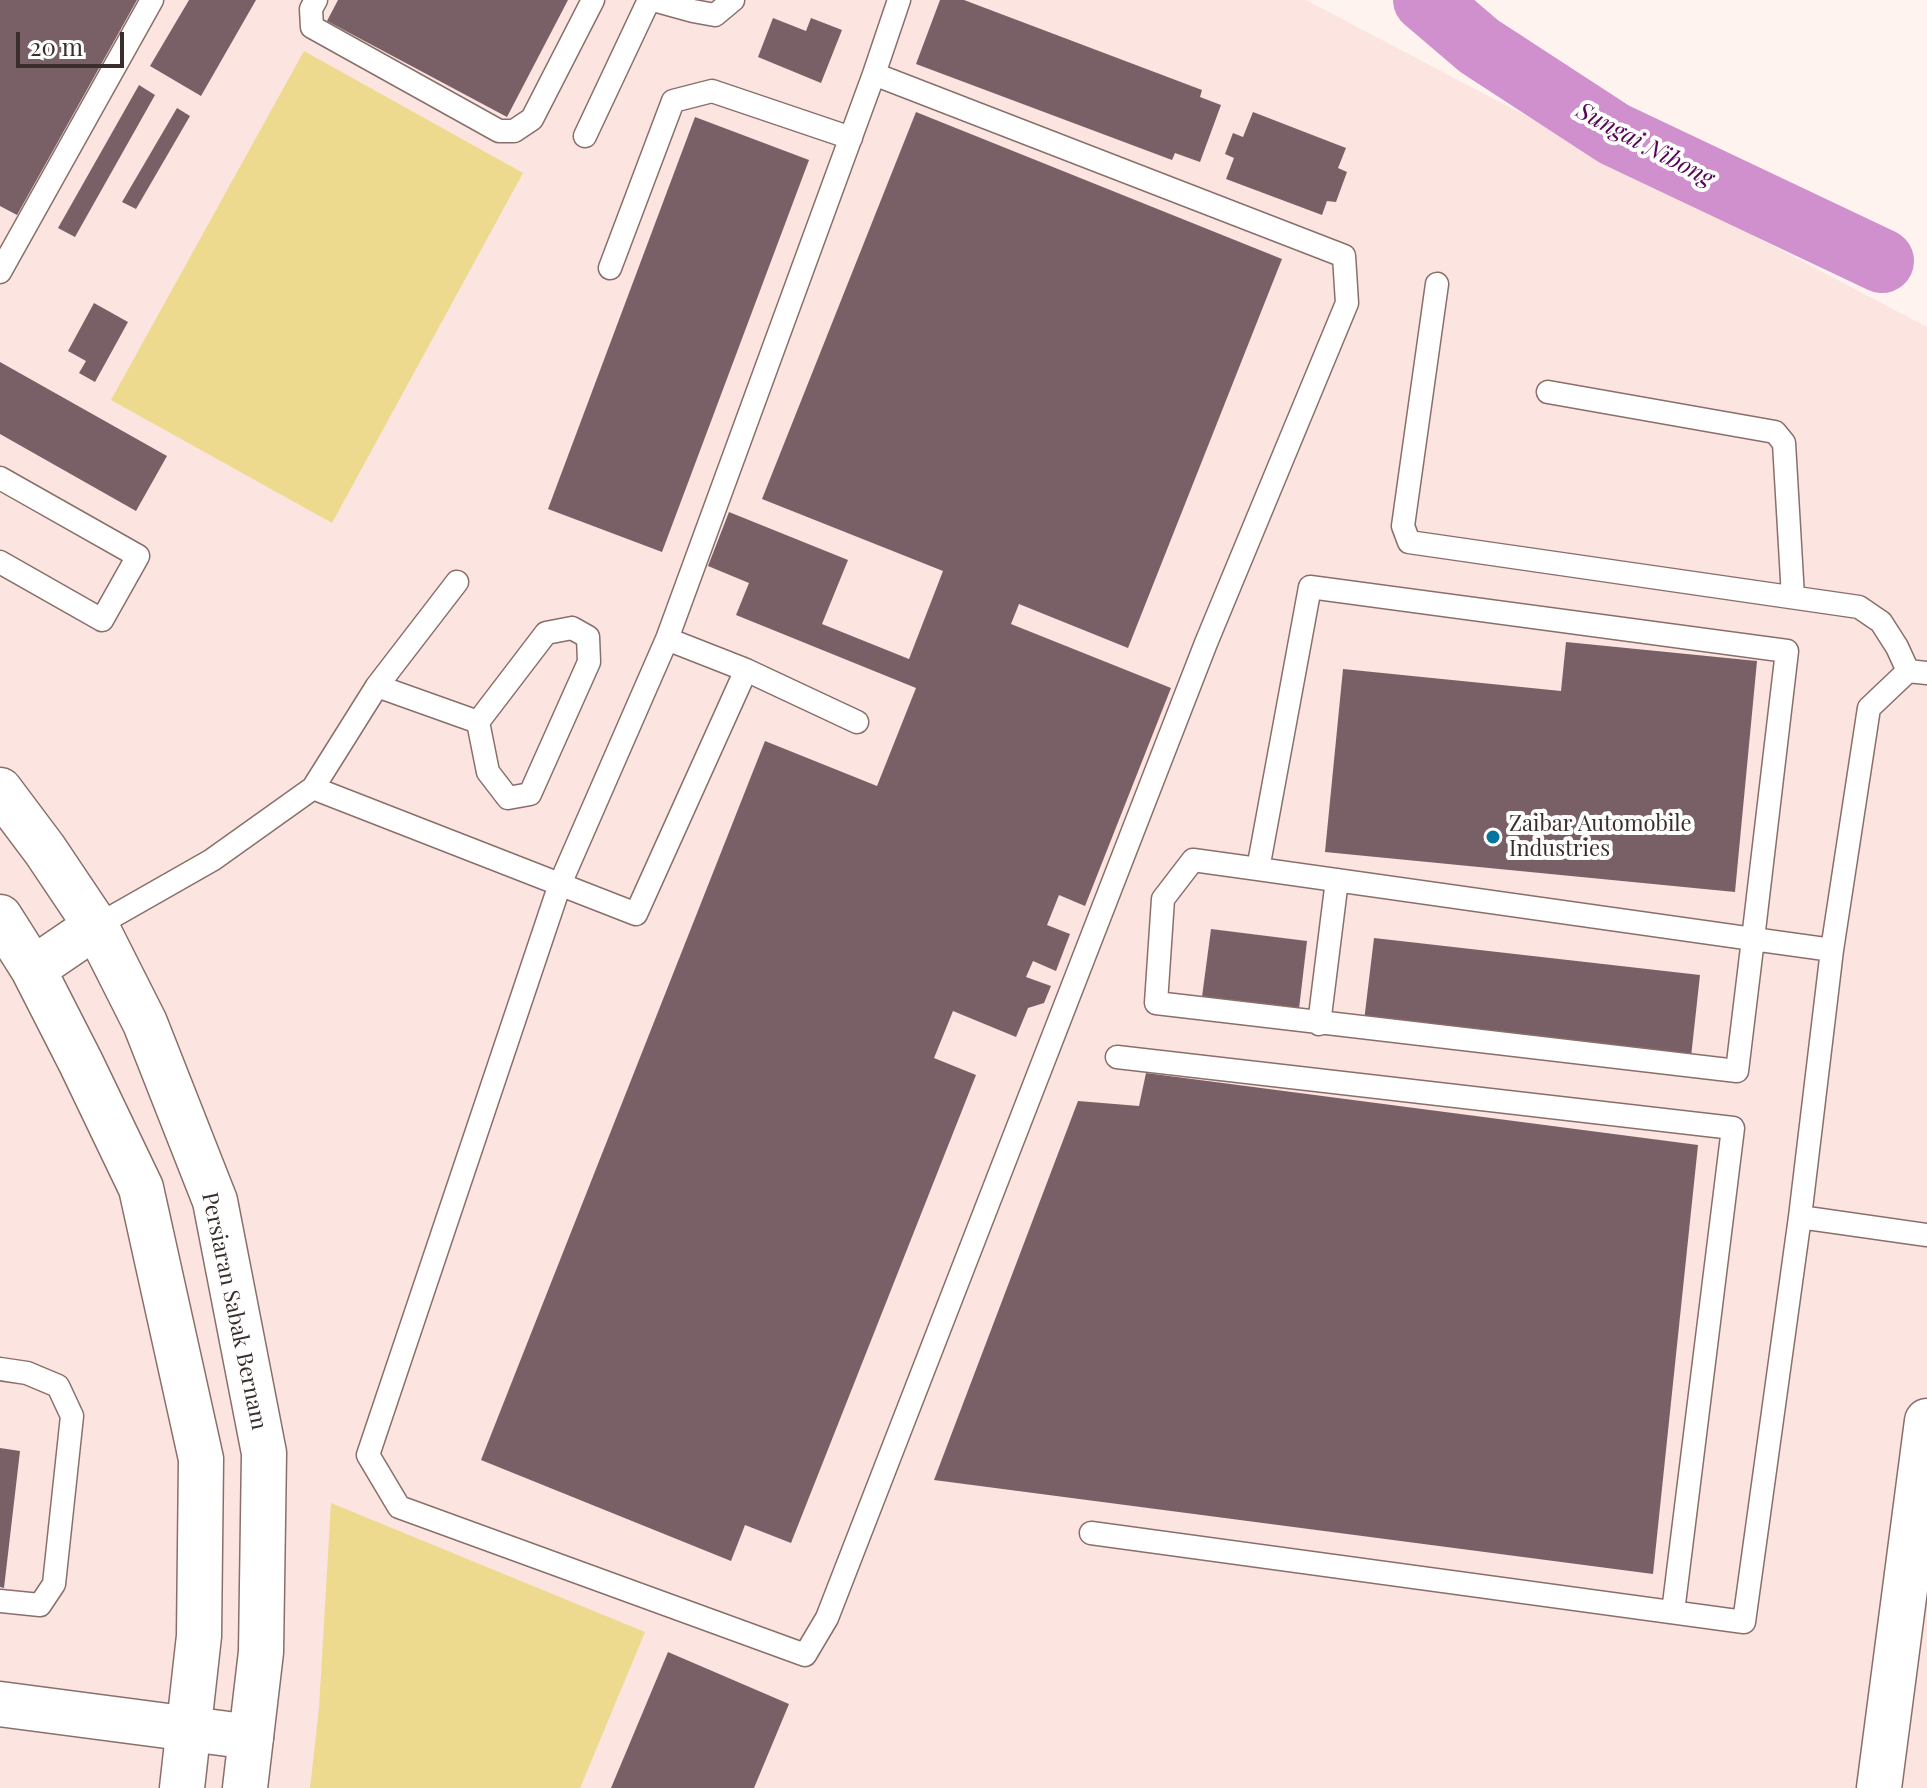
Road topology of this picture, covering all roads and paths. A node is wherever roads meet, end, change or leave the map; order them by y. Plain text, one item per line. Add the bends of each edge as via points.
1 (152, 0) edge
2 (316, 0) edge
3 (593, 0) edge
4 (651, 0) edge
5 (733, 0) edge
6 (899, 0) edge
7 (874, 74) junction
8 (585, 136) dead end
9 (851, 138) junction
10 (1, 267) edge
11 (610, 268) dead end
12 (1437, 284) dead end
13 (1548, 392) dead end
14 (0, 478) edge
15 (0, 562) edge
16 (457, 582) dead end
17 (1793, 597) junction
18 (667, 639) junction
19 (746, 670) junction
20 (1917, 672) edge
21 (377, 686) junction
22 (478, 722) junction
23 (857, 722) dead end
24 (313, 788) junction
25 (0, 790) edge
26 (1258, 869) junction
27 (1337, 880) junction
28 (560, 884) junction
29 (0, 917) edge
30 (96, 926) junction
31 (1753, 939) junction
32 (1832, 950) junction
33 (33, 969) junction
34 (1319, 1024) junction
35 (1117, 1057) dead end
36 (1800, 1217) junction
37 (1927, 1235) edge
38 (0, 1369) edge
39 (1927, 1421) edge
40 (1091, 1533) dead end
41 (0, 1601) edge
42 (1673, 1612) junction
43 (0, 1704) edge
44 (189, 1729) junction
45 (251, 1737) junction
46 (182, 1788) edge
47 (245, 1788) edge
48 (1879, 1788) edge

1 - 10 lane
2 - 3 lane via 312,27 499,131 514,131 532,119
4 - 5 lane via 715,15
4 - 8 lane
6 - 7 lane
7 - 9 lane
7 - 28 lane via 1344,256 1347,303 1206,643 827,1618 805,1655 399,1507 368,1455
9 - 11 lane via 712,91 673,101
9 - 18 lane
12 - 17 lane via 1403,526 1409,542
13 - 17 lane via 1775,432 1784,443
14 - 15 lane via 138,556 102,620
16 - 21 lane
17 - 20 lane via 1859,607 1881,622
18 - 19 lane
18 - 28 lane
19 - 23 lane
19 - 28 lane via 636,914
20 - 32 lane via 1869,708
21 - 22 lane
21 - 24 lane
22 - 22 lane via 546,633 572,628 588,637 589,662 530,794 508,798 488,772
24 - 28 lane
24 - 30 lane via 212,860
25 - 30 street, Persiaran Sabak Bernam
26 - 27 lane
26 - 31 lane via 1310,587 1787,651
26 - 34 lane via 1193,860 1163,899 1156,1003
27 - 31 lane
27 - 34 lane
29 - 33 street
30 - 33 street
30 - 45 street, Persiaran Sabak Bernam via 145,1023 215,1201 264,1453 261,1652
31 - 32 lane
31 - 34 lane via 1737,1071
32 - 36 lane
33 - 44 street via 141,1188 201,1459 199,1636
35 - 42 lane via 1733,1128
36 - 37 lane
36 - 42 lane via 1744,1622
38 - 41 lane via 58,1386 72,1416 54,1584 40,1605
39 - 48 street
40 - 42 lane
43 - 44 street
44 - 45 street
44 - 46 street
45 - 47 street, Persiaran Sabak Bernam

